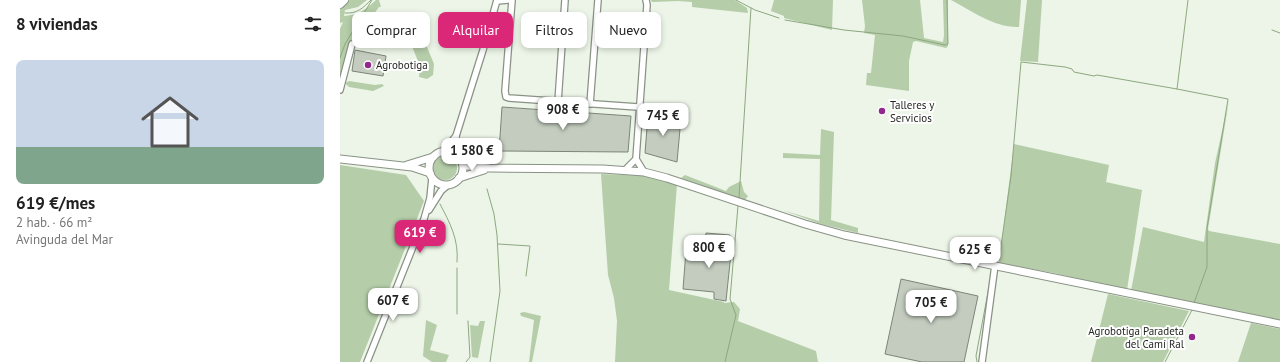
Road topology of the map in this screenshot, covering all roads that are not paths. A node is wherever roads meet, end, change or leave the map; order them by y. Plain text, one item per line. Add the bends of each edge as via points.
1 (344, 0) edge
2 (497, 0) edge
3 (508, 0) edge
4 (512, 0) edge
5 (565, 0) edge
6 (598, 0) edge
7 (646, 0) edge
8 (340, 4) edge
9 (352, 44) dead end
10 (340, 90) edge
11 (558, 102) junction
12 (590, 104) junction
13 (640, 107) junction
14 (681, 110) dead end
15 (456, 136) junction
16 (443, 151) junction
17 (433, 156) junction
18 (340, 158) edge
19 (636, 159) junction
20 (460, 160) junction
21 (403, 166) junction
22 (490, 168) junction
23 (625, 170) junction
24 (644, 172) junction
25 (431, 176) junction
26 (459, 178) junction
27 (448, 185) junction
28 (424, 219) junction
29 (995, 265) junction
30 (1280, 324) edge
31 (367, 362) edge
32 (982, 362) edge

1 - 8 highway
2 - 3 street
2 - 15 street
4 - 11 street via 506,97
5 - 11 street
6 - 12 street
7 - 13 street
9 - 10 street
11 - 12 street
12 - 13 street
13 - 14 street
13 - 19 street
15 - 16 street
15 - 20 street
16 - 17 main road
16 - 20 main road via 451,152
17 - 21 main road
17 - 25 main road via 429,164
18 - 21 main road
19 - 23 street
19 - 24 street
20 - 22 main road via 468,166
20 - 26 main road via 462,170
21 - 25 main road via 423,170
22 - 23 main road
22 - 26 main road
23 - 24 main road
24 - 29 main road via 822,229
25 - 27 main road via 441,184
25 - 28 street via 430,198
26 - 27 main road
27 - 28 street via 441,191
28 - 31 street
29 - 30 main road
29 - 32 street

